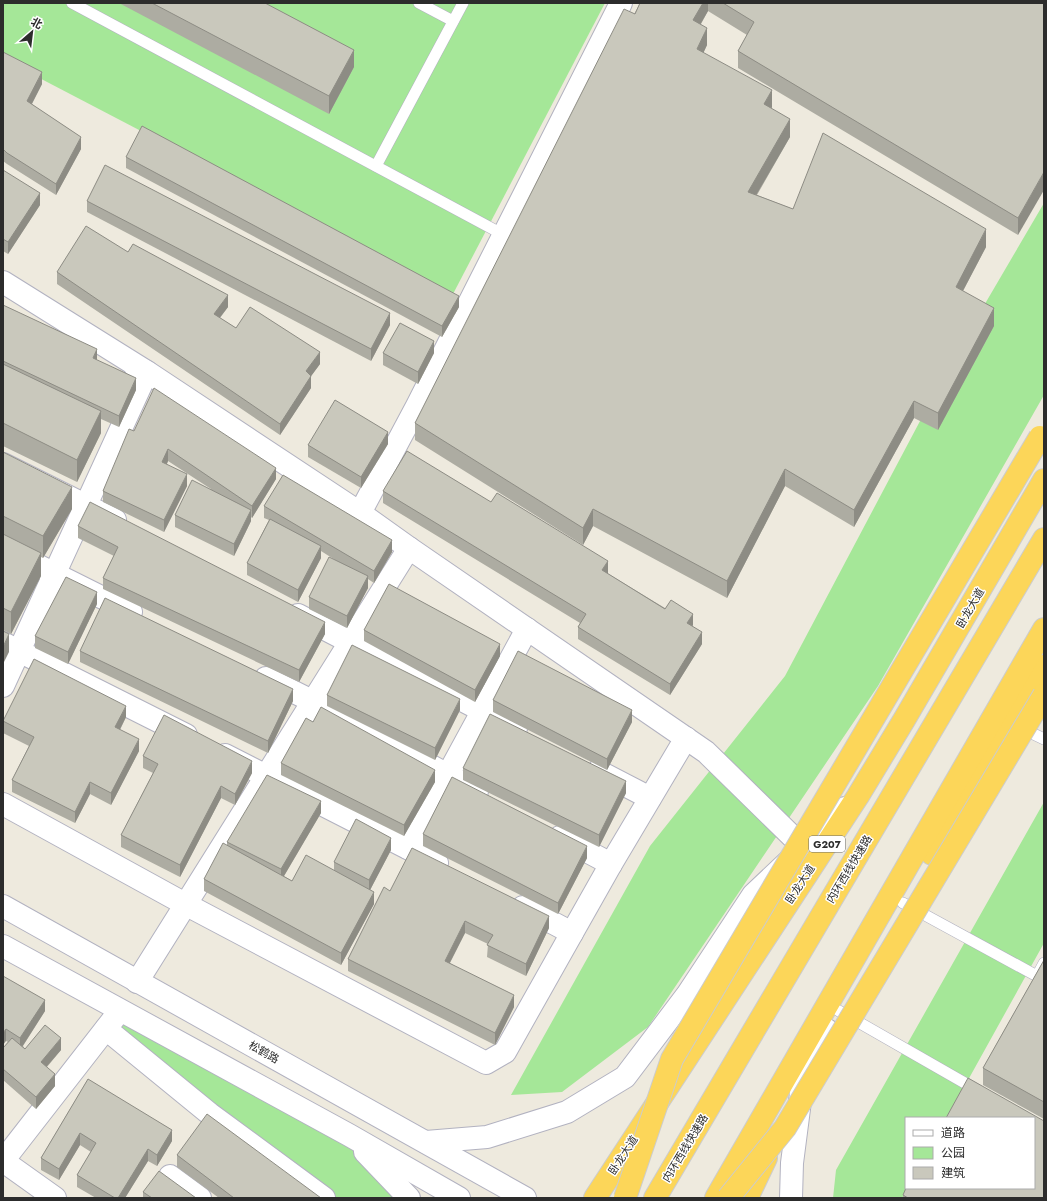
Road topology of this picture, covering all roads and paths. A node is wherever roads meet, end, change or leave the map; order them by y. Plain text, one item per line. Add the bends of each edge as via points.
1 (72, 3) edge
2 (419, 3) edge
3 (463, 3) edge
4 (621, 3) edge
5 (453, 21) junction
6 (376, 166) junction
7 (504, 235) junction
8 (3, 282) edge
9 (3, 305) edge
10 (147, 372) junction
11 (1042, 434) edge
12 (3, 464) edge
13 (1044, 480) edge
14 (86, 506) junction
15 (360, 513) junction
16 (134, 531) edge
17 (1044, 540) edge
18 (3, 548) edge
19 (409, 548) junction
20 (54, 574) junction
21 (280, 606) edge
22 (148, 620) edge
23 (527, 629) junction
24 (1044, 629) edge
25 (350, 642) junction
26 (11, 647) edge
27 (1044, 666) edge
28 (248, 670) edge
29 (3, 686) edge
30 (1044, 695) edge
31 (312, 702) junction
32 (483, 711) junction
33 (1010, 723) junction
34 (532, 736) edge
35 (686, 738) junction
36 (1044, 739) edge
37 (580, 761) edge
38 (266, 775) junction
39 (448, 775) junction
40 (858, 796) junction
41 (650, 798) junction
42 (495, 801) edge
43 (3, 804) edge
44 (543, 827) edge
45 (408, 848) junction
46 (804, 848) junction
47 (611, 864) junction
48 (456, 873) edge
49 (504, 898) edge
50 (902, 903) junction
51 (185, 904) junction
52 (3, 906) edge
53 (572, 933) junction
54 (3, 946) edge
55 (1044, 963) edge
56 (137, 982) junction
57 (121, 1010) junction
58 (839, 1011) junction
59 (106, 1029) junction
60 (827, 1030) junction
61 (984, 1094) edge
62 (349, 1135) junction
63 (426, 1142) junction
64 (3, 1161) edge
65 (170, 1176) dead end
66 (55, 1198) edge
67 (200, 1198) edge
68 (324, 1198) edge
69 (409, 1198) edge
70 (459, 1198) edge
71 (525, 1198) edge
72 (595, 1198) edge
73 (625, 1198) edge
74 (655, 1198) edge
75 (716, 1198) edge
76 (728, 1198) edge
77 (747, 1198) edge
78 (790, 1198) edge

1 - 6 lane
2 - 5 lane
3 - 5 lane
4 - 7 street
5 - 6 lane
6 - 7 lane
7 - 15 street
8 - 10 street
9 - 10 street
10 - 14 street via 111,432
10 - 15 street
11 - 73 highway, bridge via 672,1060
12 - 14 street
13 - 40 highway, 卧龙大道 / G207
14 - 16 street
14 - 20 street
15 - 19 street
17 - 74 highway, 内环西线快速路
18 - 20 street
19 - 23 street
19 - 25 street
20 - 22 street
20 - 26 street
21 - 25 street
23 - 32 street
23 - 35 street
24 - 75 highway
25 - 31 street
25 - 32 street
26 - 29 street
26 - 38 street
27 - 33 highway
28 - 31 street
30 - 76 highway, bridge via 784,1128
31 - 38 street
31 - 39 street
32 - 34 street
32 - 39 street
33 - 36 lane
33 - 50 highway
35 - 41 street
35 - 46 street via 706,752
37 - 41 street
38 - 45 street
38 - 51 street
39 - 42 street
39 - 45 street
40 - 46 street
40 - 72 highway, 卧龙大道 / G207
41 - 47 street
43 - 51 street
44 - 47 street
45 - 48 street
46 - 63 street via 754,895 687,994 625,1077 567,1112 487,1137
47 - 53 street
49 - 53 street
50 - 55 lane via 1037,976
50 - 58 highway
51 - 53 street via 486,1063 505,1052
51 - 56 street
52 - 56 street, 松鹤路
54 - 57 street
56 - 63 street, 松鹤路
57 - 59 street
57 - 62 street
58 - 60 highway
58 - 61 lane
59 - 64 street
59 - 68 street via 210,1114
60 - 77 highway
60 - 78 street via 803,1078
62 - 69 street
62 - 70 street
63 - 71 street, 松鹤路
64 - 66 street
65 - 67 street

